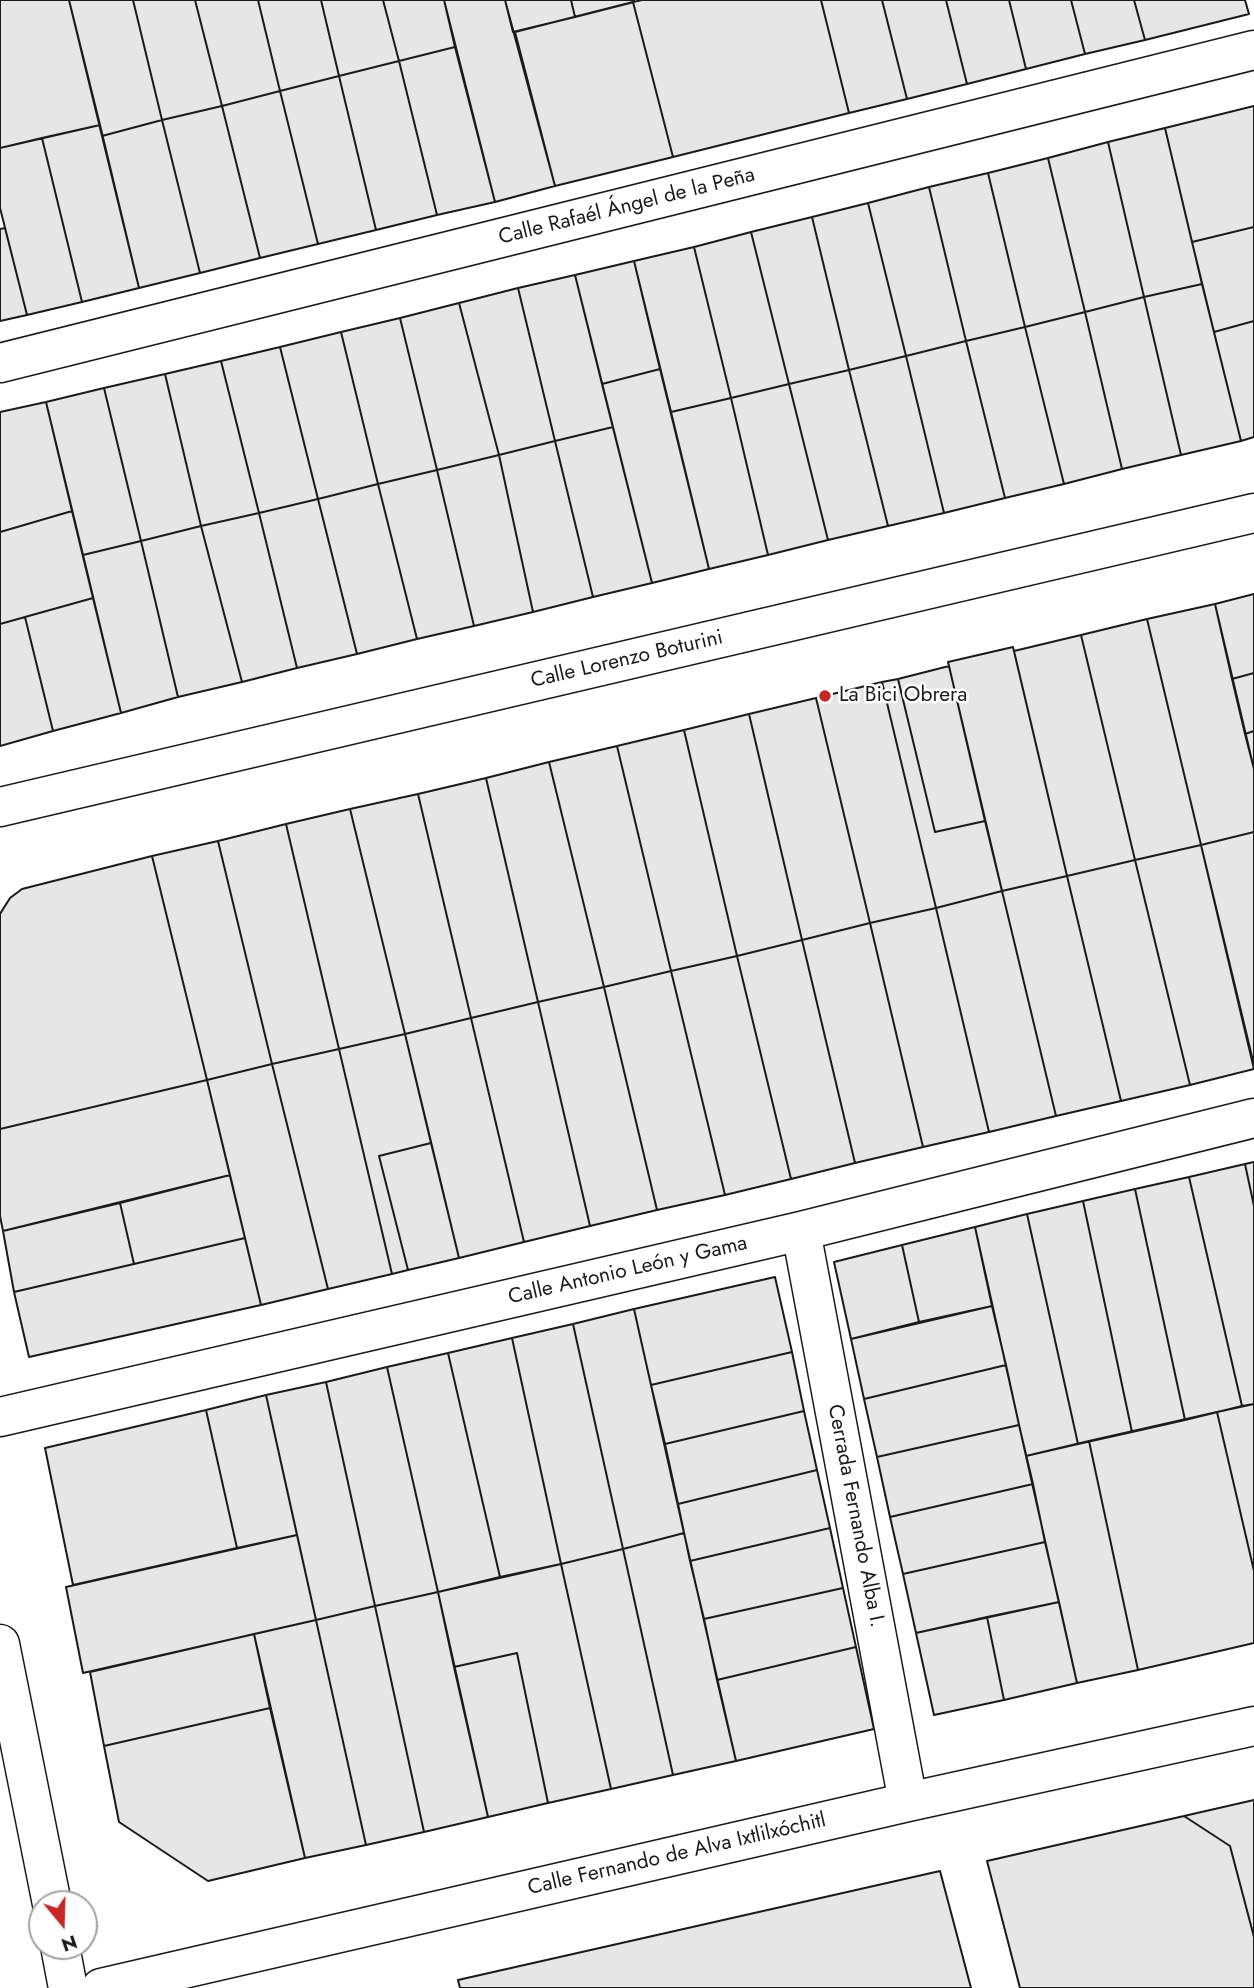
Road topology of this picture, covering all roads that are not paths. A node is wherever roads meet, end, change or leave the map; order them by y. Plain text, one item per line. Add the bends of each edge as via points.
1 (1254, 50) edge
2 (0, 363) edge
3 (1254, 513) edge
4 (0, 807) edge
5 (1254, 1118) edge
6 (802, 1231) junction
7 (0, 1416) edge
8 (0, 1644) edge
9 (1254, 1726) edge
10 (908, 1802) junction
11 (49, 1890) edge
12 (63, 1960) edge
13 (68, 1988) edge
14 (101, 1988) edge

1 - 2 street, Calle Rafaél Ángel de la Peña
3 - 4 street, Calle Lorenzo Boturini
5 - 6 street, Calle Antonio León y Gama
6 - 7 street, Calle Antonio León y Gama
6 - 10 street, Cerrada Fernando Alba I.
8 - 11 street
9 - 10 street, Calle Fernando de Alva Ixtlilxóchitl
10 - 14 street, Calle Fernando de Alva Ixtlilxóchitl
12 - 13 street

